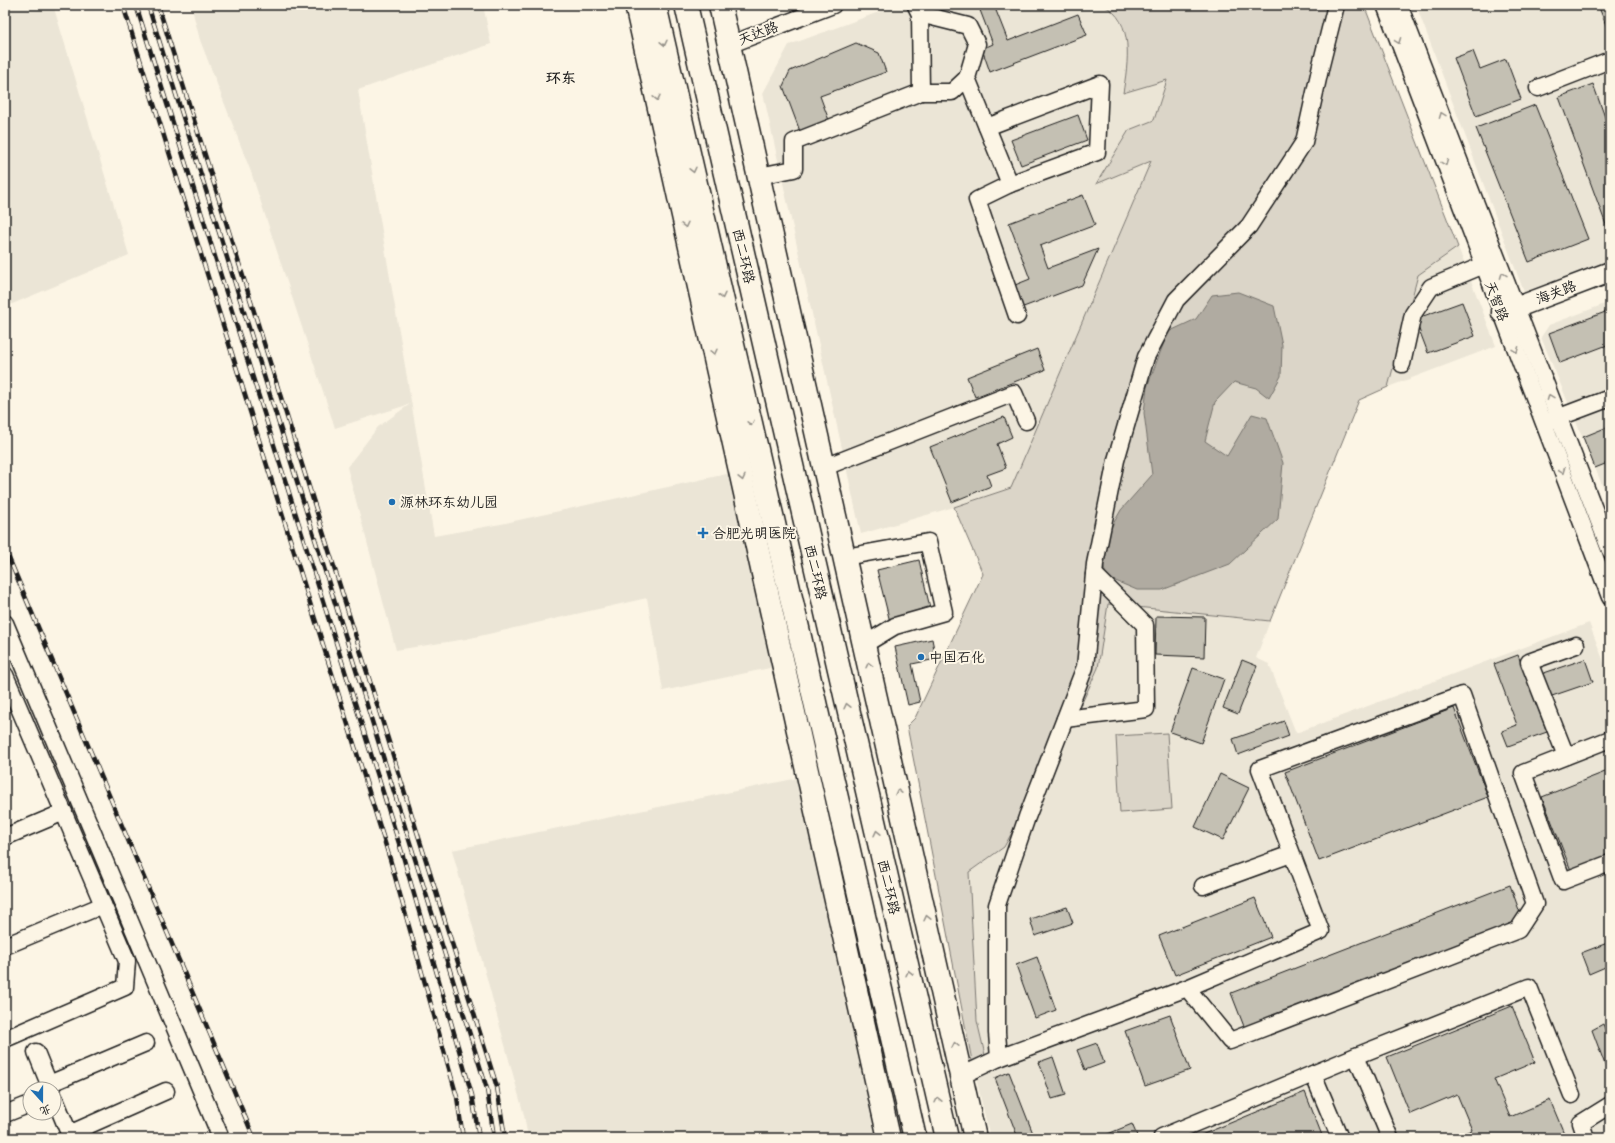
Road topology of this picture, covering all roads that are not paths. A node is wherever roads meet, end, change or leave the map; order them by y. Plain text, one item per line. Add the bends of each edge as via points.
1 (636, 5) edge
2 (655, 5) edge
3 (686, 5) edge
4 (720, 5) edge
5 (833, 5) edge
6 (1336, 5) edge
7 (1385, 5) edge
8 (1399, 5) edge
9 (918, 10) edge
10 (729, 45) junction
11 (1610, 60) edge
12 (967, 78) junction
13 (1538, 88) dead end
14 (921, 92) junction
15 (987, 127) junction
16 (759, 176) junction
17 (1010, 184) junction
18 (1484, 265) junction
19 (1610, 272) edge
20 (1610, 286) edge
21 (1017, 316) dead end
22 (1511, 316) junction
23 (1402, 364) dead end
24 (1610, 398) edge
25 (1551, 420) junction
26 (1026, 421) dead end
27 (825, 467) junction
28 (1610, 550) edge
29 (845, 557) junction
30 (1094, 574) junction
31 (1610, 597) edge
32 (5, 623) edge
33 (865, 644) junction
34 (1576, 645) dead end
35 (5, 675) edge
36 (1066, 718) junction
37 (1610, 739) edge
38 (1566, 756) junction
39 (64, 812) junction
40 (5, 837) edge
41 (1291, 854) junction
42 (1610, 862) edge
43 (1203, 886) dead end
44 (103, 905) junction
45 (5, 946) edge
46 (1187, 988) junction
47 (5, 1039) edge
48 (146, 1043) dead end
49 (36, 1052) dead end
50 (1356, 1056) junction
51 (999, 1058) junction
52 (1313, 1074) junction
53 (961, 1076) junction
54 (47, 1081) edge
55 (62, 1084) edge
56 (166, 1091) dead end
57 (1572, 1095) dead end
58 (1610, 1105) edge
59 (22, 1107) edge
60 (5, 1114) edge
61 (62, 1118) edge
62 (70, 1136) edge
63 (221, 1138) edge
64 (889, 1138) edge
65 (915, 1138) edge
66 (947, 1138) edge
67 (975, 1138) edge
68 (1162, 1138) edge
69 (1340, 1138) edge
70 (1390, 1138) edge
71 (1586, 1138) edge

1 -> 64 highway
2 -> 65 highway
66 -> 3 highway, 西二环路
4 - 10 highway
5 - 10 street, 天达路
6 - 30 street via 1304,142 1249,226 1176,300 1146,358 1116,460
7 -> 18 street, 天智路
22 -> 8 street, 天智路
9 - 12 street via 968,26 977,44
9 - 14 street
10 - 16 highway
11 - 13 street
12 - 14 street via 952,92
12 - 15 street
14 - 16 street via 794,142 794,169
15 - 17 street
15 - 17 street via 1100,84 1097,152
16 - 27 highway
17 - 21 street via 977,200
18 - 22 street, 天智路
18 - 23 street via 1431,287 1413,314
19 - 22 main road, 海关路
20 - 22 main road, 海关路
22 - 25 street, 天智路
24 - 25 street
25 - 28 street, 天智路
25 -> 31 street, 天智路
26 - 27 street via 1014,393
27 - 29 highway
29 - 33 highway
29 - 33 street via 928,542 944,612 895,626
30 - 36 street via 1085,667
30 - 36 street via 1145,625 1146,709
32 - 63 street
53 -> 33 highway
34 - 38 street via 1529,662
35 - 39 street
36 - 51 street via 1027,817 997,905
37 - 38 street
38 - 42 street via 1523,773 1563,881
39 - 40 street
39 - 44 street
41 - 43 street
41 - 46 street via 1321,931
41 - 46 street via 1260,769 1462,695 1535,904 1518,930 1230,1041
44 - 45 street
44 - 47 street via 128,961 125,987
46 - 51 street
48 - 55 street
49 - 54 street
50 - 52 street
50 - 57 street via 1529,987
50 - 70 street
51 - 53 street
52 - 68 street
52 - 69 street
53 - 67 highway
56 - 62 street
58 - 71 street via 1581,1123
59 - 60 street
61 - 62 street

